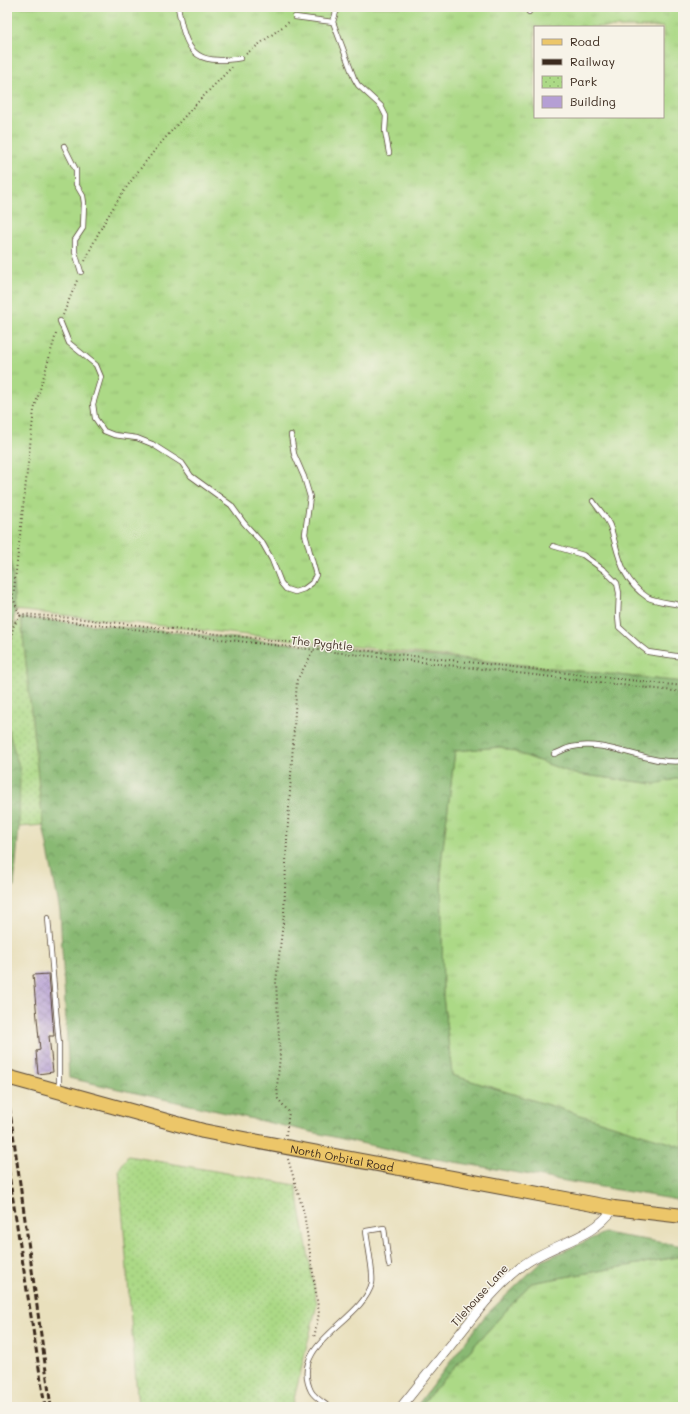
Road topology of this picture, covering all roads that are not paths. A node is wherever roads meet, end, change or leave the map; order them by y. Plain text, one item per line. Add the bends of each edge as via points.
1 (178, 7) edge
2 (341, 7) edge
3 (531, 7) edge
4 (529, 12) dead end
5 (295, 17) road end
6 (332, 22) junction
7 (241, 58) road end
8 (64, 146) dead end
9 (389, 153) dead end
10 (81, 272) road end
11 (60, 320) road end
12 (291, 435) dead end
13 (593, 501) dead end
14 (553, 546) dead end
15 (683, 606) edge
16 (683, 657) edge
17 (554, 754) dead end
18 (683, 761) edge
19 (48, 918) dead end
20 (7, 1077) edge
21 (59, 1091) junction
22 (614, 1208) junction
23 (683, 1216) edge
24 (389, 1265) dead end
25 (329, 1407) edge
26 (401, 1407) edge

1 - 7 lane via 189,46 201,58 220,62
2 - 6 lane
3 - 4 lane
5 - 6 lane
6 - 9 lane via 358,85 382,106 386,116 384,131
8 - 10 lane via 76,170 76,184 84,202 83,228 75,240 75,252
11 - 12 lane via 69,343 96,365 101,377 93,404 95,418 104,430 152,444 182,463 191,476 231,505 263,544 281,583 286,589 295,592 312,583 316,575 305,534 310,506 309,493 294,454
13 - 15 lane via 606,517 618,558 630,580 648,598
14 - 16 lane via 583,556 616,583 619,592 619,627 639,645 648,652
17 - 18 lane via 572,747 590,746 657,759
19 - 21 lane via 59,1045
20 - 21 main road, North Orbital Road
21 - 22 main road, North Orbital Road via 204,1131
22 - 23 main road, North Orbital Road
22 - 26 street, Tilehouse Lane via 596,1228 523,1265 504,1282
24 - 25 lane via 384,1228 366,1231 372,1282 362,1302 311,1353 306,1372 311,1392

